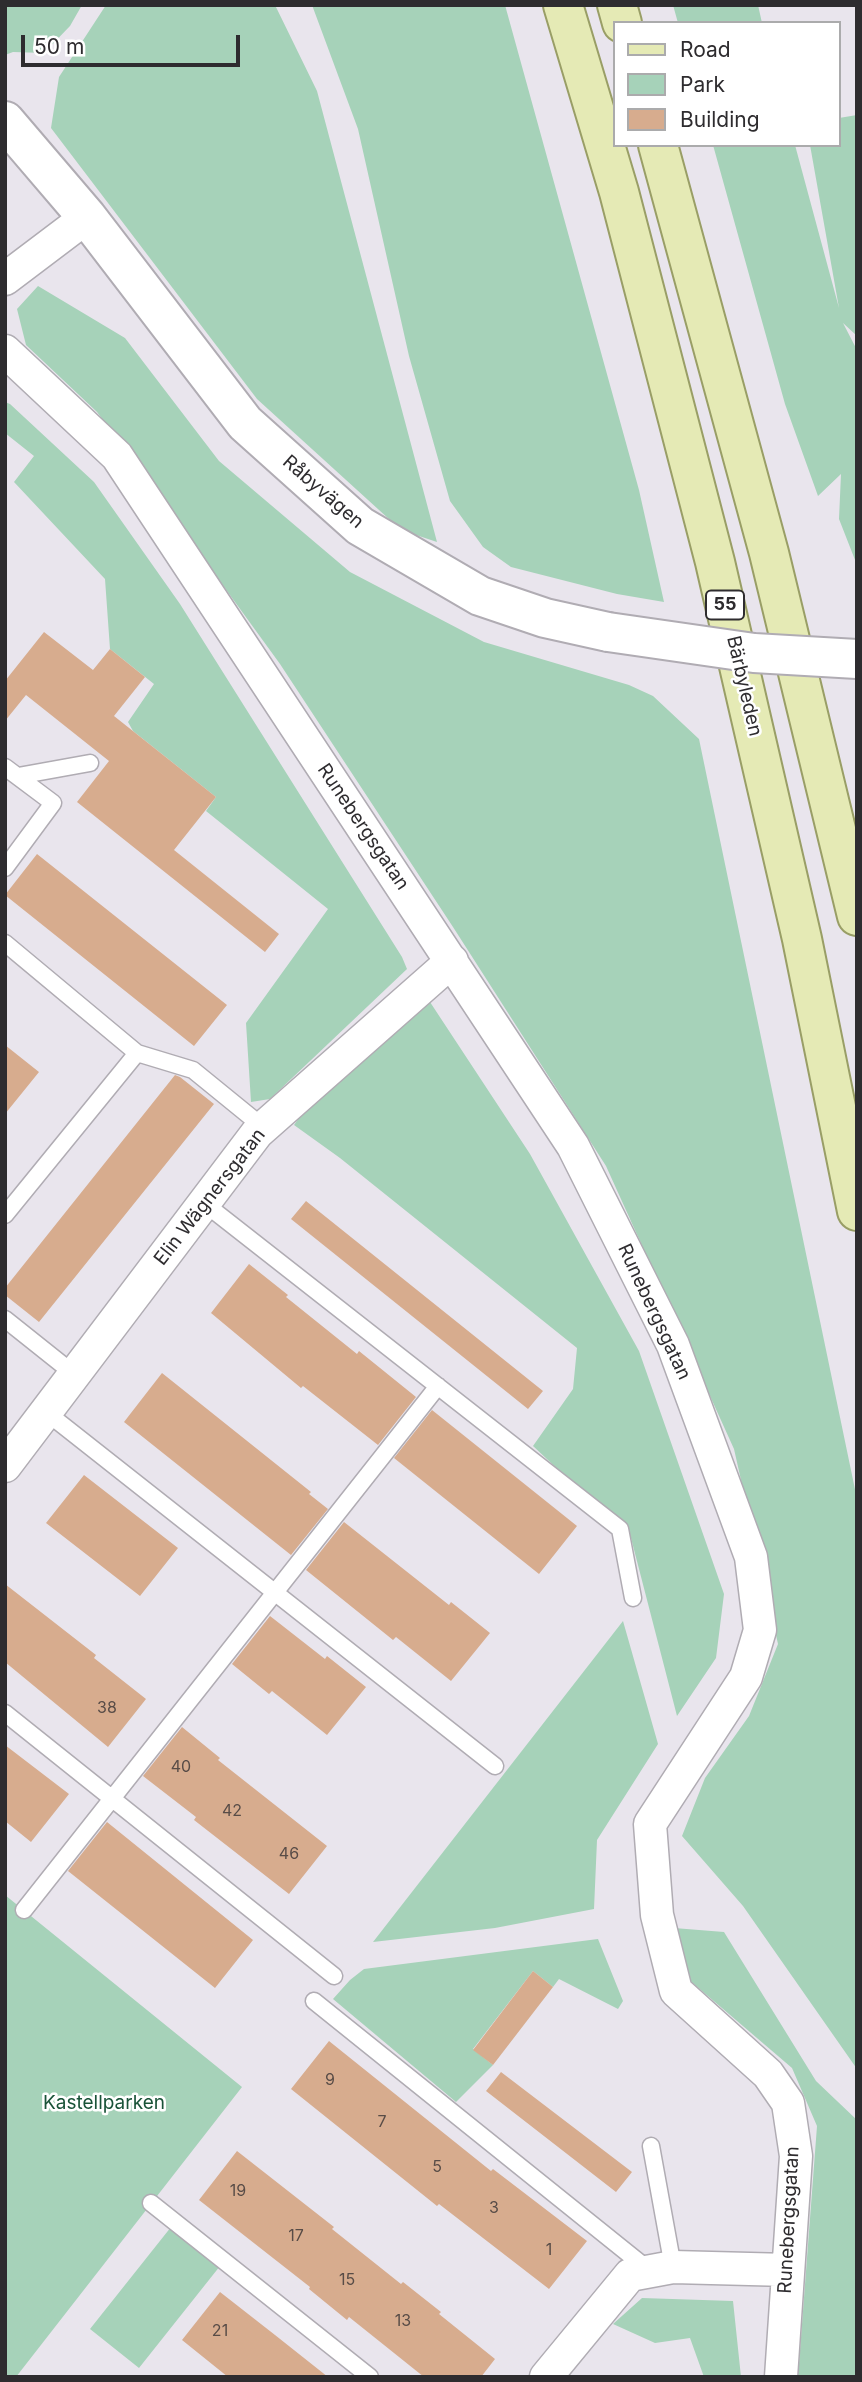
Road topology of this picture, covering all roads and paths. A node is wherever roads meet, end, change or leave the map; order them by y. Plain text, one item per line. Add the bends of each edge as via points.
1 (563, 5) edge
2 (5, 121) edge
3 (659, 147) edge
4 (88, 217) junction
5 (5, 279) edge
6 (5, 351) edge
7 (857, 659) edge
8 (90, 763) dead end
9 (12, 772) edge
10 (5, 868) edge
11 (857, 916) edge
12 (5, 943) edge
13 (452, 961) junction
14 (137, 1053) junction
15 (263, 1128) junction
16 (204, 1203) junction
17 (857, 1211) edge
18 (5, 1215) edge
19 (5, 1320) edge
20 (74, 1374) junction
21 (438, 1386) junction
22 (46, 1412) junction
23 (5, 1466) edge
24 (275, 1593) junction
25 (633, 1598) dead end
26 (5, 1713) edge
27 (495, 1766) dead end
28 (112, 1798) junction
29 (24, 1910) dead end
30 (334, 1976) dead end
31 (314, 2001) dead end
32 (651, 2147) dead end
33 (151, 2203) dead end
34 (662, 2269) junction
35 (788, 2270) junction
36 (370, 2377) edge
37 (546, 2377) edge
38 (780, 2377) edge

1 - 17 main road, Bärbyleden / 55 via 619,192 715,562 802,939
2 - 4 main road, Råbyvägen
3 - 11 main road via 769,553
4 - 5 street
4 - 7 main road, Råbyvägen, bridge via 245,423 360,526 480,596 545,618 608,632 754,653
6 - 13 street, Runebergsgatan via 117,456
8 - 9 lane
9 - 10 lane via 53,803
12 - 14 lane
13 - 15 street, Elin Wägnersgatan
13 - 35 street, Runebergsgatan via 573,1146 673,1345 751,1557 760,1630 746,1677 650,1824 657,1915 677,1991 768,2074 788,2103 796,2156
14 - 15 lane via 193,1070
14 - 18 lane
15 - 16 street, Elin Wägnersgatan
16 - 20 street, Elin Wägnersgatan
16 - 21 lane
19 - 20 lane
20 - 22 street, Elin Wägnersgatan
21 - 24 lane
21 - 25 lane via 620,1529
22 - 23 street, Elin Wägnersgatan
22 - 24 lane
24 - 27 lane
24 - 28 lane
26 - 28 lane
28 - 29 lane
28 - 30 lane
31 - 34 lane
32 - 34 lane
33 - 36 lane
34 - 35 street
34 - 37 street via 630,2275
35 - 38 street, Runebergsgatan

